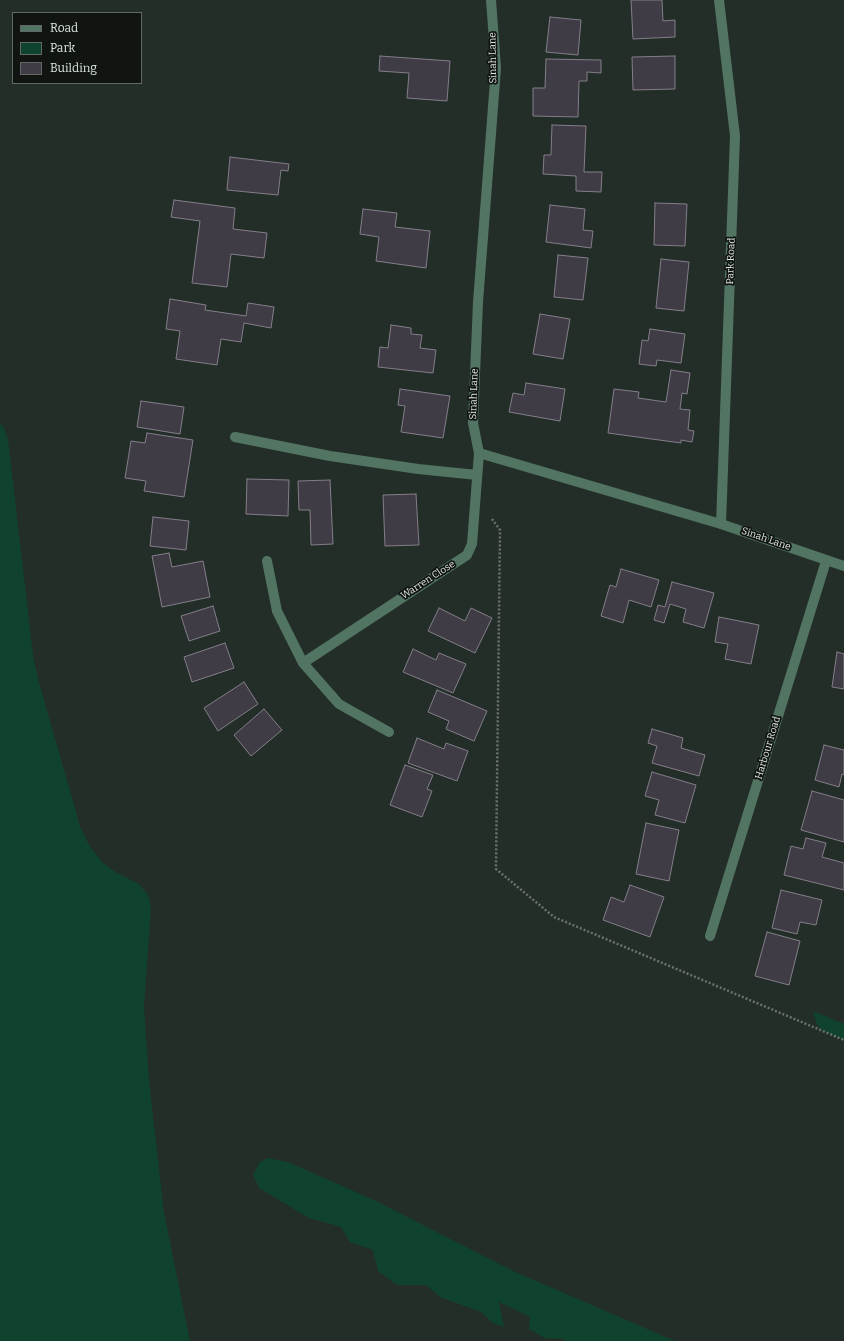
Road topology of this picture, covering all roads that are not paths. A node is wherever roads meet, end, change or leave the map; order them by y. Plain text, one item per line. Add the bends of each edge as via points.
1 (491, 0) edge
2 (719, 0) edge
3 (235, 437) dead end
4 (479, 453) junction
5 (477, 475) junction
6 (721, 524) junction
7 (826, 560) junction
8 (267, 561) dead end
9 (844, 566) edge
10 (303, 663) junction
11 (389, 732) dead end
12 (710, 936) dead end

1 - 4 street, Sinah Lane via 496,68 478,302 473,424
2 - 6 street, Park Road via 735,136
3 - 5 street via 418,470
4 - 5 street, Warren Close
4 - 6 street, Sinah Lane
5 - 10 street, Warren Close via 472,544 466,555
6 - 7 street, Sinah Lane
7 - 9 street, Sinah Lane
7 - 12 street, Harbour Road
8 - 10 street via 277,611
10 - 11 street via 338,704

